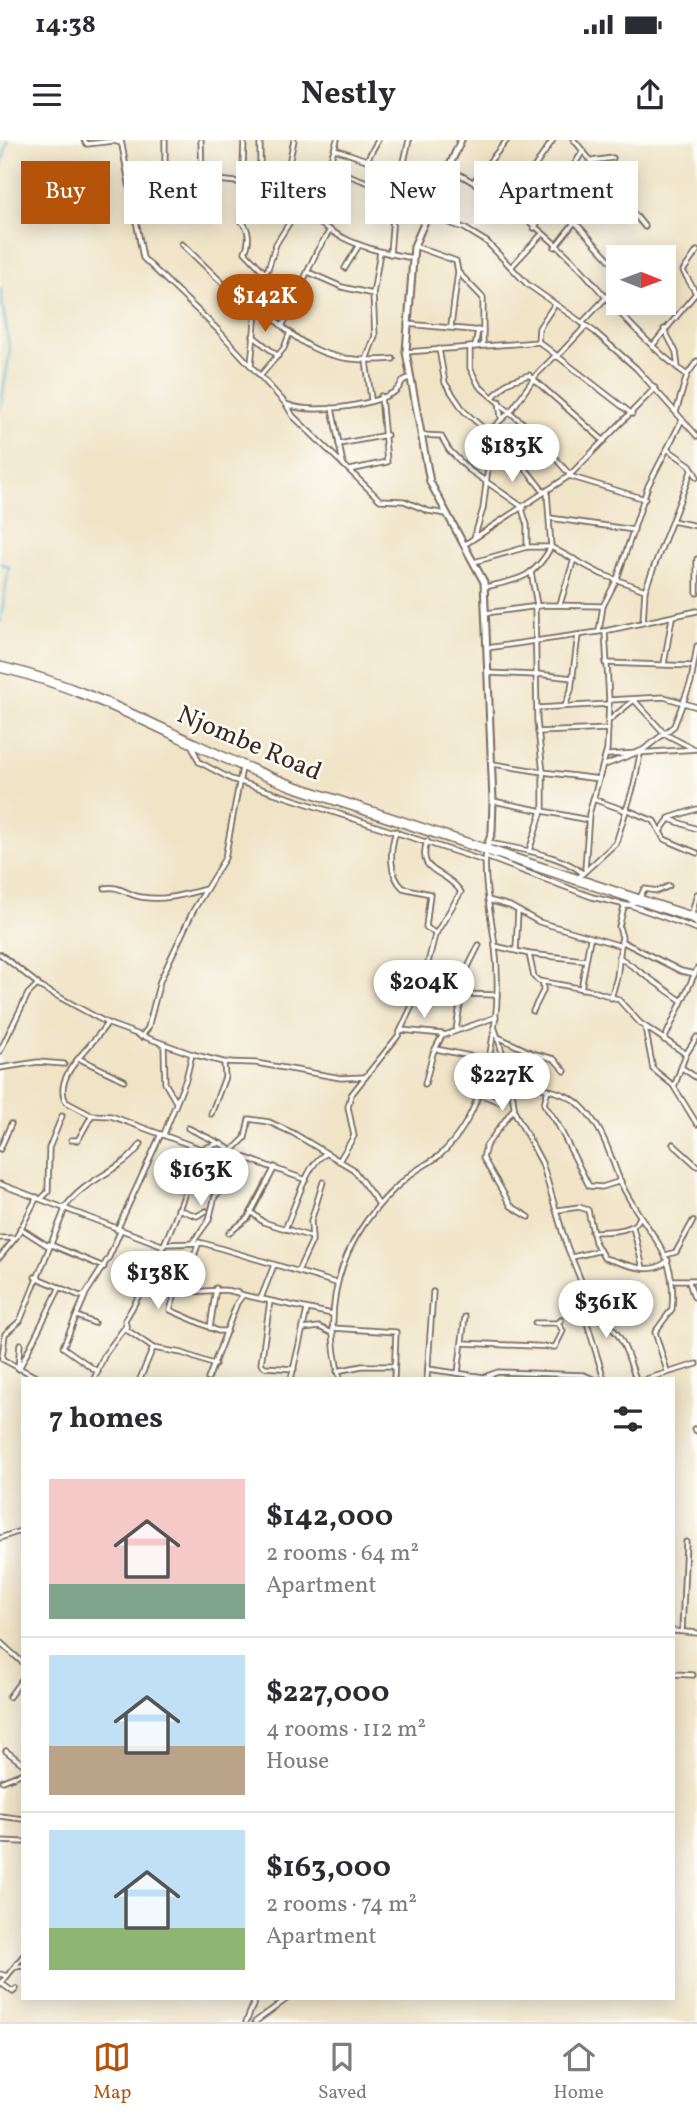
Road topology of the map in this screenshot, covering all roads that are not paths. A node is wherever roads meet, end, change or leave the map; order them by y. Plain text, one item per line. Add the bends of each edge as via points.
1 (85, 140) edge
2 (165, 140) edge
3 (201, 140) edge
4 (244, 140) edge
5 (260, 140) edge
6 (294, 140) edge
7 (337, 140) edge
8 (378, 140) edge
9 (409, 140) edge
10 (461, 140) edge
11 (507, 140) edge
12 (553, 140) edge
13 (574, 140) edge
14 (121, 142) edge
15 (334, 149) junction
16 (583, 151) junction
17 (613, 158) dead end
18 (368, 160) joint
19 (125, 161) edge
20 (165, 161) edge
21 (202, 161) edge
22 (243, 161) edge
23 (260, 161) edge
24 (290, 161) edge
25 (331, 161) edge
26 (404, 161) edge
27 (450, 161) edge
28 (490, 161) edge
29 (538, 161) edge
30 (576, 161) edge
31 (591, 161) joint
32 (460, 174) edge
33 (474, 181) edge
34 (638, 218) edge
35 (137, 224) edge
36 (243, 224) edge
37 (289, 224) edge
38 (320, 224) edge
39 (392, 224) edge
40 (422, 224) edge
41 (448, 224) edge
42 (529, 224) edge
43 (536, 224) edge
44 (573, 224) edge
45 (575, 224) edge
46 (645, 227) dead end
47 (534, 228) junction
48 (330, 230) junction
49 (541, 235) junction
50 (182, 244) dead end
51 (359, 246) junction
52 (414, 246) junction
53 (555, 247) junction
54 (697, 251) edge
55 (380, 252) junction
56 (390, 254) junction
57 (606, 256) edge
58 (412, 258) junction
59 (511, 267) junction
60 (345, 268) dead end
61 (308, 272) junction
62 (458, 272) junction
63 (265, 273) junction
64 (248, 294) junction
65 (373, 294) junction
66 (604, 296) junction
67 (257, 301) junction
68 (555, 304) junction
69 (407, 324) junction
70 (283, 325) junction
71 (584, 325) junction
72 (451, 326) junction
73 (664, 329) junction
74 (480, 330) junction
75 (290, 332) junction
76 (253, 336) junction
77 (289, 338) junction
78 (296, 338) junction
79 (539, 342) junction
80 (483, 345) junction
81 (653, 345) junction
82 (472, 347) junction
83 (439, 349) junction
84 (405, 352) junction
85 (278, 356) junction
86 (556, 356) junction
87 (393, 359) dead end
88 (366, 360) junction
89 (697, 361) edge
90 (251, 365) junction
91 (678, 368) junction
92 (261, 375) junction
93 (687, 375) junction
94 (409, 378) junction
95 (533, 380) junction
96 (655, 387) junction
97 (381, 396) junction
98 (493, 397) junction
99 (371, 399) junction
100 (499, 401) junction
101 (286, 404) junction
102 (332, 408) junction
103 (511, 411) junction
104 (676, 412) junction
105 (632, 414) junction
106 (502, 418) junction
107 (682, 419) junction
108 (490, 433) junction
109 (387, 435) junction
110 (419, 435) junction
111 (697, 436) edge
112 (604, 441) junction
113 (339, 444) junction
114 (667, 449) junction
115 (343, 464) junction
116 (692, 469) junction
117 (350, 470) junction
118 (569, 475) junction
119 (697, 477) edge
120 (486, 480) junction
121 (546, 492) junction
122 (645, 499) junction
123 (523, 508) junction
124 (447, 514) junction
125 (550, 518) junction
126 (672, 521) junction
127 (697, 526) edge
128 (634, 530) junction
129 (474, 538) junction
130 (464, 544) junction
131 (527, 547) junction
132 (551, 547) junction
133 (574, 559) junction
134 (697, 559) edge
135 (474, 562) junction
136 (531, 572) junction
137 (617, 579) junction
138 (485, 587) junction
139 (645, 590) junction
140 (697, 593) edge
141 (560, 604) junction
142 (536, 606) junction
143 (603, 606) junction
144 (697, 611) edge
145 (486, 613) junction
146 (672, 618) junction
147 (643, 622) junction
148 (599, 631) junction
149 (605, 631) junction
150 (578, 635) junction
151 (536, 640) junction
152 (697, 646) edge
153 (487, 648) junction
154 (606, 663) junction
155 (664, 664) junction
156 (693, 666) junction
157 (0, 667) edge
158 (488, 673) junction
159 (536, 674) junction
160 (573, 678) junction
161 (633, 700) junction
162 (609, 702) junction
163 (685, 702) junction
164 (565, 706) junction
165 (697, 707) edge
166 (537, 708) junction
167 (608, 721) junction
168 (608, 729) junction
169 (538, 732) junction
170 (665, 734) junction
171 (192, 742) junction
172 (695, 749) edge
173 (638, 753) junction
174 (606, 756) junction
175 (493, 764) junction
176 (604, 765) junction
177 (242, 766) junction
178 (543, 772) junction
179 (599, 779) junction
180 (239, 782) junction
181 (593, 799) junction
182 (493, 801) junction
183 (625, 809) junction
184 (697, 809) edge
185 (543, 811) junction
186 (667, 819) junction
187 (588, 820) junction
188 (697, 829) edge
189 (396, 831) junction
190 (660, 832) junction
191 (427, 841) junction
192 (529, 851) junction
193 (486, 852) junction
194 (697, 853) edge
195 (581, 874) junction
196 (669, 886) dead end
197 (105, 888) dead end
198 (208, 888) junction
199 (697, 894) edge
200 (488, 900) junction
201 (639, 900) junction
202 (627, 905) junction
203 (518, 911) junction
204 (696, 922) edge
205 (436, 934) junction
206 (590, 939) junction
207 (620, 943) junction
208 (479, 945) dead end
209 (495, 946) junction
210 (516, 950) junction
211 (529, 954) junction
212 (1, 957) edge
213 (619, 957) junction
214 (584, 960) junction
215 (697, 969) edge
216 (695, 974) junction
217 (543, 982) junction
218 (39, 985) junction
219 (581, 989) junction
220 (461, 994) junction
221 (497, 995) junction
222 (611, 998) junction
223 (682, 1001) junction
224 (533, 1011) dead end
225 (496, 1017) junction
226 (107, 1023) junction
227 (494, 1027) junction
228 (645, 1027) junction
229 (401, 1030) junction
230 (456, 1030) junction
231 (445, 1034) junction
232 (141, 1037) junction
233 (498, 1037) junction
234 (697, 1037) edge
235 (664, 1040) junction
236 (164, 1046) junction
237 (435, 1049) junction
238 (0, 1051) edge
239 (192, 1054) junction
240 (686, 1054) junction
241 (80, 1059) junction
242 (489, 1060) junction
243 (223, 1062) junction
244 (65, 1064) dead end
245 (0, 1068) edge
246 (509, 1068) junction
247 (682, 1068) junction
248 (565, 1071) dead end
249 (365, 1077) junction
250 (697, 1078) edge
251 (124, 1080) dead end
252 (425, 1084) dead end
253 (510, 1084) junction
254 (674, 1086) junction
255 (548, 1089) junction
256 (479, 1094) junction
257 (176, 1102) junction
258 (514, 1108) junction
259 (211, 1114) dead end
260 (92, 1115) junction
261 (62, 1116) dead end
262 (10, 1124) dead end
263 (697, 1124) edge
264 (188, 1128) dead end
265 (163, 1134) junction
266 (71, 1140) dead end
267 (217, 1142) junction
268 (141, 1144) dead end
269 (673, 1144) dead end
270 (194, 1147) junction
271 (0, 1149) edge
272 (232, 1151) junction
273 (326, 1154) junction
274 (339, 1161) junction
275 (697, 1166) edge
276 (275, 1167) junction
277 (306, 1180) junction
278 (621, 1181) junction
279 (323, 1182) dead end
280 (0, 1184) edge
281 (222, 1190) dead end
282 (39, 1198) junction
283 (378, 1203) junction
284 (65, 1209) junction
285 (178, 1209) junction
286 (558, 1210) junction
287 (206, 1211) dead end
288 (251, 1212) junction
289 (641, 1214) junction
290 (529, 1217) dead end
291 (693, 1221) dead end
292 (633, 1227) junction
293 (20, 1228) junction
294 (285, 1229) junction
295 (119, 1230) junction
296 (592, 1232) junction
297 (229, 1233) dead end
298 (313, 1237) junction
299 (0, 1238) edge
300 (15, 1238) junction
301 (193, 1242) junction
302 (199, 1242) junction
303 (48, 1245) junction
304 (164, 1245) junction
305 (598, 1251) junction
306 (0, 1256) edge
307 (572, 1257) junction
308 (667, 1257) junction
309 (274, 1265) junction
310 (104, 1266) junction
311 (643, 1268) junction
312 (298, 1271) junction
313 (35, 1277) junction
314 (672, 1280) junction
315 (697, 1280) edge
316 (689, 1282) junction
317 (336, 1283) junction
318 (60, 1287) junction
319 (216, 1288) junction
320 (177, 1289) junction
321 (433, 1292) dead end
322 (85, 1295) junction
323 (243, 1295) junction
324 (694, 1297) dead end
325 (261, 1298) junction
326 (270, 1301) junction
327 (307, 1309) junction
328 (332, 1314) junction
329 (585, 1314) junction
330 (76, 1315) junction
331 (465, 1317) dead end
332 (94, 1323) dead end
333 (535, 1323) dead end
334 (125, 1326) junction
335 (210, 1328) junction
336 (332, 1328) junction
337 (304, 1329) junction
338 (227, 1331) junction
339 (333, 1334) junction
340 (463, 1343) junction
341 (20, 1345) dead end
342 (153, 1348) junction
343 (1, 1358) edge
344 (697, 1364) edge
345 (215, 1365) junction
346 (394, 1366) junction
347 (19, 1369) junction
348 (294, 1369) junction
349 (428, 1369) junction
350 (337, 1371) junction
351 (667, 1371) junction
352 (98, 1372) junction
353 (458, 1373) junction
354 (36, 1377) edge
355 (95, 1377) edge
356 (141, 1377) edge
357 (209, 1377) edge
358 (292, 1377) edge
359 (339, 1377) edge
360 (394, 1377) edge
361 (427, 1377) edge
362 (479, 1377) edge
363 (486, 1377) edge
364 (588, 1377) edge
365 (603, 1377) edge
366 (635, 1377) edge
367 (651, 1377) edge
368 (21, 1531) edge
369 (0, 1538) edge
370 (686, 1542) dead end
371 (675, 1631) edge
372 (682, 1631) junction
373 (697, 1633) edge
374 (0, 1642) edge
375 (21, 1661) edge
376 (675, 1674) edge
377 (693, 1675) dead end
378 (21, 1681) edge
379 (9, 1697) dead end
380 (6, 1751) dead end
381 (21, 1762) edge
382 (21, 1774) edge
383 (3, 1781) dead end
384 (0, 1816) edge
385 (21, 1819) edge
386 (0, 1841) edge
387 (21, 1842) edge
388 (21, 1959) edge
389 (21, 1966) edge
390 (15, 1967) junction
391 (0, 1974) edge
392 (7, 1976) junction
393 (1, 1984) edge
394 (16, 1990) dead end
395 (255, 2000) edge
396 (285, 2000) edge
397 (246, 2022) edge
398 (255, 2022) edge

1 - 14 street via 87,144
2 - 20 street
3 - 21 street
4 - 22 street
5 - 23 street
6 - 24 street
7 - 15 street
8 - 18 street
9 - 26 street
10 - 27 street
11 - 28 street
12 - 29 street
13 - 16 street
14 - 19 street
15 - 18 street
15 - 25 street
16 - 30 street
16 - 31 street
17 - 31 street
32 - 33 street
34 - 46 street
35 - 90 street via 143,258
36 - 63 street via 249,243 245,253
37 - 63 street
38 - 48 street
39 - 56 street
40 - 52 street
41 - 59 street via 478,236
42 - 47 street
43 - 47 street
44 - 53 street
45 - 57 street
47 - 49 street
48 - 51 street
48 - 61 street
49 - 53 street
49 - 59 street
50 - 64 street via 236,296
51 - 55 street
51 - 60 street
52 - 58 street
52 - 62 street via 454,258
53 - 66 street
54 - 73 street via 683,271 696,293
55 - 56 street
55 - 65 street
56 - 58 street
58 - 69 street
59 - 68 street
61 - 65 street
61 - 70 street
62 - 72 street
62 - 74 street via 483,298
63 - 64 street
64 - 67 street
65 - 88 street via 376,326
66 - 71 street
66 - 81 street
67 - 70 street
67 - 76 street
68 - 71 street
68 - 79 street via 537,333
69 - 72 street
69 - 84 street
70 - 75 street
71 - 86 street
71 - 96 street
72 - 74 street
73 - 81 street
73 - 91 street via 676,352
74 - 80 street
74 - 82 street
75 - 77 street
75 - 78 street
76 - 85 street
76 - 90 street
77 - 78 street
77 - 85 street
78 - 88 street via 330,357
79 - 80 street
79 - 86 street
80 - 82 street
81 - 91 street
82 - 83 street
82 - 98 street via 473,378
83 - 84 street
83 - 108 street via 445,383 464,411
84 - 94 street
85 - 92 street
86 - 95 street
86 - 105 street
87 - 88 street
88 - 99 street
89 - 93 street
90 - 92 street
91 - 93 street
92 - 101 street
93 - 104 street
94 - 97 street via 395,392
94 - 110 street
95 - 98 street via 527,375 517,377
95 - 103 street
95 - 112 street
96 - 104 street
96 - 105 street
97 - 99 street
97 - 109 street
98 - 100 street
99 - 102 street via 349,408
100 - 103 street
100 - 106 street
101 - 102 street
101 - 115 street
102 - 113 street
103 - 106 street
103 - 118 street
104 - 107 street
105 - 112 street
106 - 108 street
107 - 111 street
107 - 114 street
108 - 120 street
108 - 121 street
109 - 113 street
109 - 117 street via 386,463
110 - 120 street via 441,436 452,454
110 - 124 street via 430,482
112 - 118 street
113 - 115 street
114 - 116 street
114 - 122 street
115 - 117 street
116 - 119 street
116 - 126 street
117 - 124 street via 383,502 404,501
118 - 121 street
118 - 122 street
120 - 123 street
120 - 129 street
121 - 123 street
121 - 125 street
122 - 128 street
123 - 129 street
123 - 131 street
124 - 130 street
125 - 128 street
125 - 132 street
126 - 127 street
126 - 139 street
128 - 137 street
129 - 130 street
130 - 135 street
131 - 132 street
131 - 135 street
132 - 133 street
132 - 136 street
133 - 137 street
133 - 141 street
134 - 140 street
135 - 138 street
136 - 138 street via 522,580
136 - 142 street
137 - 139 street
137 - 143 street
138 - 145 street
139 - 147 street
141 - 142 street
141 - 143 street
142 - 145 street
142 - 151 street
143 - 148 street
144 - 146 street
145 - 153 street
146 - 147 street
146 - 155 street
147 - 149 street
148 - 149 street
148 - 150 street
149 - 154 street
150 - 151 street
150 - 160 street
151 - 153 street
151 - 159 street
152 - 156 street
153 - 158 street
154 - 155 street
154 - 162 street
155 - 156 street
156 - 163 street
157 - 171 highway, Njombe Road via 88,694
158 - 159 street
158 - 175 street
159 - 160 street
159 - 166 street
160 - 164 street
161 - 162 street
161 - 163 street via 664,697
161 - 167 street
161 - 170 street
162 - 164 street
162 - 167 street
163 - 165 street
163 - 170 street
164 - 166 street
166 - 169 street
167 - 168 street
168 - 169 street
168 - 174 street
169 - 178 street
170 - 172 street
170 - 173 street
171 - 177 highway, Njombe Road
171 - 180 street via 199,762
172 - 173 street
173 - 174 street
173 - 176 street
173 - 183 street
174 - 176 street
175 - 178 street
175 - 182 street
176 - 179 street
177 - 180 street
177 - 193 highway, Njombe Road
178 - 179 street
178 - 185 street
179 - 181 street
180 - 189 street
180 - 198 street via 227,851
181 - 183 street
181 - 187 street
182 - 185 street
182 - 193 street
183 - 190 street via 652,819
183 - 195 street via 616,843
184 - 186 street
185 - 187 street
185 - 192 street
186 - 188 street
186 - 190 street
187 - 195 street
189 - 191 street
189 - 205 street via 391,852 394,876 402,888 430,894 426,927
190 - 194 street via 664,839
191 - 193 street
191 - 205 street via 425,863 461,890
192 - 193 street
192 - 195 street via 572,866
193 - 195 highway, Njombe Road
193 - 200 street
193 - 202 street via 592,897
195 - 201 highway, Njombe Road
196 - 201 street via 658,891 643,889
197 - 198 street via 167,900
198 - 232 street via 160,981 148,1028
199 - 204 street
200 - 203 street
200 - 209 street
201 - 202 street
201 - 204 highway, Njombe Road
202 - 204 street
202 - 207 street via 619,927
203 - 206 street
203 - 210 street
205 - 229 street via 423,982
206 - 207 street
206 - 214 street
207 - 213 street
207 - 216 street
208 - 220 street
209 - 210 street
209 - 221 street
210 - 211 street
211 - 214 street
211 - 217 street via 534,976
212 - 218 street
213 - 222 street
213 - 223 street
214 - 219 street
215 - 216 street
216 - 223 street
217 - 219 street
217 - 224 street
218 - 226 street
218 - 238 street via 28,994
219 - 222 street
220 - 221 street
220 - 230 street
221 - 225 street
222 - 228 street via 618,999
223 - 235 street
225 - 227 street
225 - 230 street
226 - 232 street
226 - 241 street
227 - 233 street
227 - 242 street
228 - 235 street
228 - 254 street via 653,1069
229 - 231 street
229 - 249 street
230 - 231 street
231 - 237 street
232 - 236 street
233 - 246 street
233 - 248 street via 557,1061
234 - 240 street
235 - 240 street
236 - 239 street
236 - 257 street via 165,1083
237 - 242 street
237 - 252 street
239 - 243 street
239 - 257 street
240 - 247 street
241 - 251 street
241 - 260 street via 65,1078 62,1094
242 - 256 street
243 - 249 street via 347,1079
243 - 259 street via 225,1077
244 - 245 street via 38,1062
246 - 253 street
246 - 255 street via 520,1080
247 - 250 street
247 - 254 street
249 - 274 street via 348,1105 354,1136
253 - 256 street via 498,1101
253 - 258 street
254 - 263 street
255 - 278 street via 571,1098 592,1118
255 - 278 street via 544,1104 589,1186
256 - 283 street via 449,1146
257 - 265 street
258 - 286 street via 542,1163
258 - 290 street via 483,1155 511,1206
260 - 265 street via 111,1116
260 - 266 street via 78,1140
261 - 282 street via 51,1140 47,1195
262 - 271 street
264 - 267 street
265 - 270 street
265 - 295 street
267 - 270 street via 209,1148
267 - 272 street
268 - 284 street via 77,1191
269 - 275 street
270 - 285 street
272 - 273 street via 245,1138 252,1118 293,1133
272 - 276 street
273 - 274 street
273 - 277 street via 319,1157
274 - 283 street via 353,1170
276 - 277 street
276 - 288 street
277 - 294 street
278 - 289 street
279 - 298 street via 311,1221
280 - 282 street
281 - 301 street
282 - 284 street
282 - 293 street
283 - 317 street via 351,1245
284 - 295 street
284 - 303 street
285 - 287 street via 197,1216
285 - 304 street
286 - 296 street via 588,1210
286 - 307 street
288 - 294 street via 258,1220
288 - 297 street
289 - 292 street
289 - 308 street
291 - 308 street via 676,1252
292 - 296 street
292 - 311 street
293 - 300 street
293 - 303 street
294 - 298 street
295 - 304 street
295 - 310 street
296 - 305 street
298 - 312 street
299 - 300 street
300 - 306 street
301 - 302 street
301 - 304 street
302 - 309 street
302 - 320 street
303 - 310 street
303 - 313 street
304 - 334 street
305 - 307 street
305 - 311 street via 604,1258
307 - 329 street via 588,1300
308 - 311 street via 658,1269
308 - 314 street
309 - 312 street
309 - 325 street
310 - 322 street
312 - 317 street
313 - 318 street
313 - 343 street via 18,1324 5,1334
314 - 316 street
314 - 351 street via 673,1309 655,1332
315 - 316 street
316 - 324 street
317 - 328 street
318 - 322 street
318 - 347 street
319 - 320 street
319 - 323 street
319 - 335 street
320 - 335 street via 171,1311
321 - 349 street
322 - 330 street
323 - 325 street
323 - 338 street
325 - 326 street
326 - 327 street
326 - 348 street via 261,1364
327 - 328 street
327 - 337 street
328 - 336 street
329 - 365 street
329 - 366 street via 621,1338
330 - 332 street
330 - 352 street via 63,1347
331 - 340 street
333 - 340 street via 560,1321 563,1331 555,1348
334 - 342 street
334 - 352 street
335 - 338 street
336 - 339 street
336 - 346 street via 396,1332
337 - 339 street via 319,1327
337 - 348 street
338 - 345 street
339 - 350 street
340 - 353 street
341 - 347 street
342 - 345 street
342 - 356 street
343 - 347 street
344 - 351 street
345 - 357 street
346 - 350 street
346 - 360 street
347 - 354 street
348 - 358 street
349 - 353 street
349 - 361 street
350 - 359 street
351 - 367 street
352 - 355 street
353 - 362 street
363 - 364 street via 498,1372
368 - 369 street
370 - 372 street
371 - 372 street
372 - 373 street
374 - 375 street
376 - 377 street
378 - 379 street
380 - 381 street
382 - 383 street
384 - 385 street
386 - 387 street
388 - 390 street
389 - 390 street
390 - 392 street
391 - 392 street
392 - 393 street
393 - 394 street
395 - 397 street
396 - 398 street

